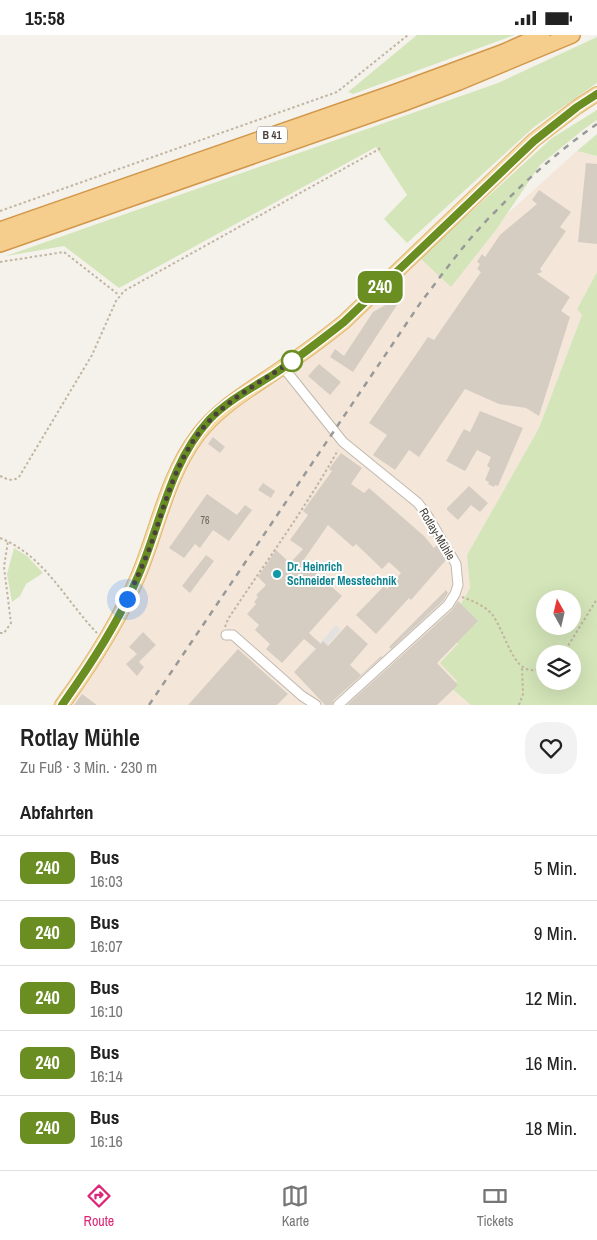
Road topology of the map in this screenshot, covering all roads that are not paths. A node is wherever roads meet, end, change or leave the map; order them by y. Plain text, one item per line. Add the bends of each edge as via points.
1 (542, 35) edge
2 (572, 35) edge
3 (597, 94) edge
4 (0, 230) edge
5 (0, 244) edge
6 (283, 367) junction
7 (226, 635) road end
8 (62, 705) edge
9 (316, 705) edge
10 (338, 705) edge

1 - 4 highway, B 41 via 396,92
2 - 5 highway, B 41 via 401,104
3 - 6 main road via 534,141 324,338
6 - 8 main road via 210,420 186,451 138,576 105,639
6 - 10 street, Rotlay-Mühle via 343,442 418,503 456,565 458,585 448,605
7 - 9 street via 233,635

